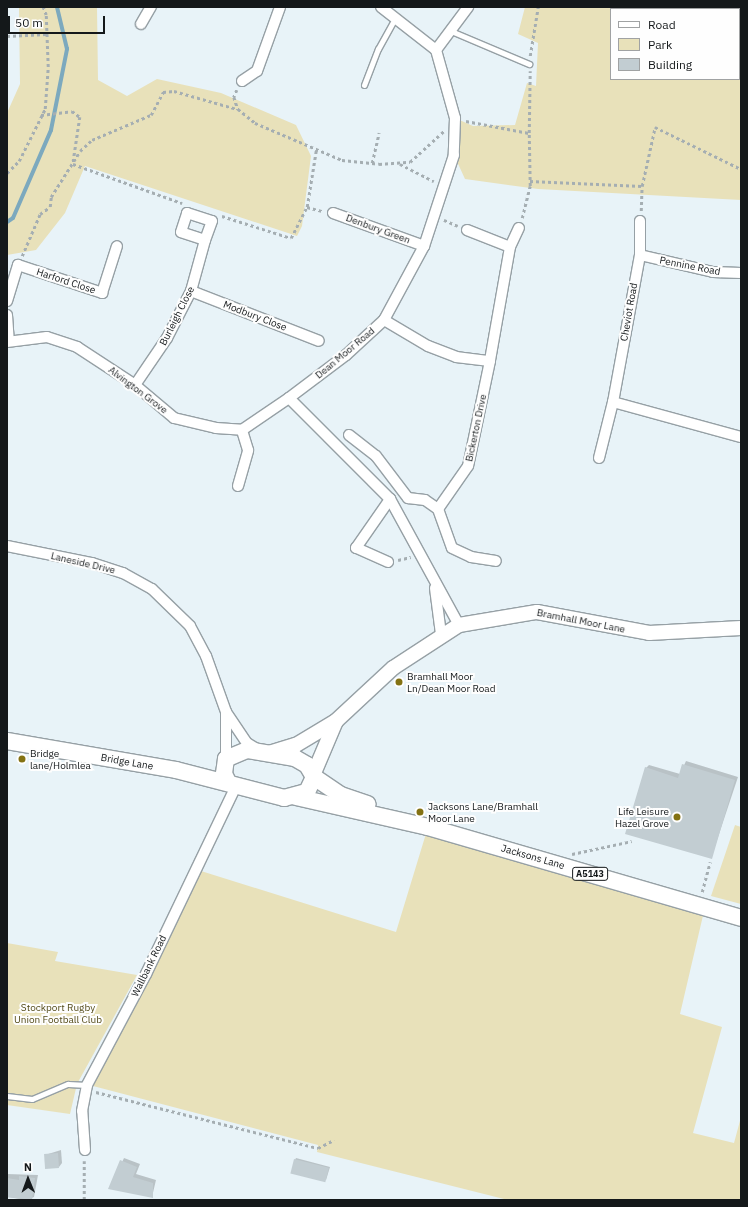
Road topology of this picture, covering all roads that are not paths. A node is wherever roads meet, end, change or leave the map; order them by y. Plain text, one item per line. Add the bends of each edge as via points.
1 (151, 7) edge
2 (280, 7) edge
3 (381, 7) edge
4 (468, 7) edge
5 (396, 16) junction
6 (141, 24) dead end
7 (451, 31) junction
8 (436, 50) junction
9 (529, 64) road end
10 (242, 81) road end
11 (364, 85) dead end
12 (333, 213) road end
13 (640, 221) road end
14 (519, 228) road end
15 (467, 230) road end
16 (205, 240) dead end
17 (117, 246) dead end
18 (424, 246) junction
19 (510, 247) junction
20 (640, 255) junction
21 (741, 274) edge
22 (191, 291) junction
23 (7, 301) edge
24 (7, 315) edge
25 (384, 320) junction
26 (319, 340) dead end
27 (8, 341) edge
28 (490, 361) junction
29 (135, 385) junction
30 (288, 398) junction
31 (612, 402) junction
32 (242, 430) junction
33 (349, 435) dead end
34 (741, 437) edge
35 (599, 458) dead end
36 (238, 486) dead end
37 (390, 499) junction
38 (438, 509) junction
39 (7, 546) edge
40 (496, 561) dead end
41 (388, 562) road end
42 (434, 584) junction
43 (459, 625) junction
44 (741, 628) edge
45 (441, 634) junction
46 (226, 712) junction
47 (336, 721) junction
48 (7, 740) edge
49 (264, 752) junction
50 (225, 761) junction
51 (176, 770) junction
52 (314, 775) junction
53 (232, 784) junction
54 (296, 797) junction
55 (440, 830) junction
56 (741, 918) edge
57 (87, 1087) junction
58 (7, 1096) edge
59 (85, 1150) road end

1 - 6 street
2 - 10 street via 257,71
3 - 5 street
4 - 7 street
5 - 8 street
5 - 11 lane via 378,49
7 - 8 street
7 - 9 lane
8 - 18 street, Dean Moor Road via 456,118 454,155
12 - 18 street, Denbury Green
13 - 20 street, Cheviot Road
14 - 19 street, Bickerton Drive
15 - 19 street
16 - 22 street, Burleigh Close
17 - 23 street, Harford Close via 102,293 18,265
18 - 25 street, Dean Moor Road
19 - 28 street, Bickerton Drive
20 - 21 street, Pennine Road via 713,272
20 - 31 street, Cheviot Road
22 - 26 street, Modbury Close
22 - 29 street, Burleigh Close via 167,338
24 - 27 street
25 - 28 street via 449,354
25 - 30 street, Dean Moor Road via 346,355
27 - 29 street, Alvington Grove via 47,337 77,347
28 - 38 street, Bickerton Drive via 468,466
29 - 32 street, Alvington Grove via 174,418
30 - 32 street
30 - 37 street
31 - 34 street
31 - 35 street, Cheviot Road
32 - 36 street via 248,450
33 - 38 street via 376,456 408,498 425,500
37 - 41 street via 356,548
37 - 42 street
38 - 40 street via 452,548 471,557
39 - 46 street, Laneside Drive via 92,563 123,573 152,589 190,626 206,656
42 - 43 street
42 - 45 street
43 - 44 street, Bramhall Moor Lane via 537,612 649,633
43 - 45 street, Bramhall Moor Lane
45 - 47 street, Bramhall Moor Lane via 393,668
46 - 49 street, Laneside Drive via 247,743
46 - 50 street, Laneside Drive
47 - 49 street, Bramhall Moor Lane via 296,745
47 - 52 street, Bramhall Moor Lane
48 - 51 main road, Bridge Lane
49 - 50 main road, Bridge Lane via 234,753
49 - 52 main road, Jacksons Lane via 295,758
50 - 51 main road, Bridge Lane
50 - 53 main road
51 - 53 main road, Bridge Lane
52 - 54 main road via 307,792
52 - 55 main road, Jacksons Lane / A5143 via 341,796
53 - 54 main road, Bridge Lane via 284,798
53 - 57 street, Wallbank Road via 146,974
54 - 55 main road, Jacksons Lane / A5143
55 - 56 main road, Jacksons Lane / A5143
57 - 58 lane via 68,1084 32,1099
57 - 59 street, Wallbank Road via 82,1112

